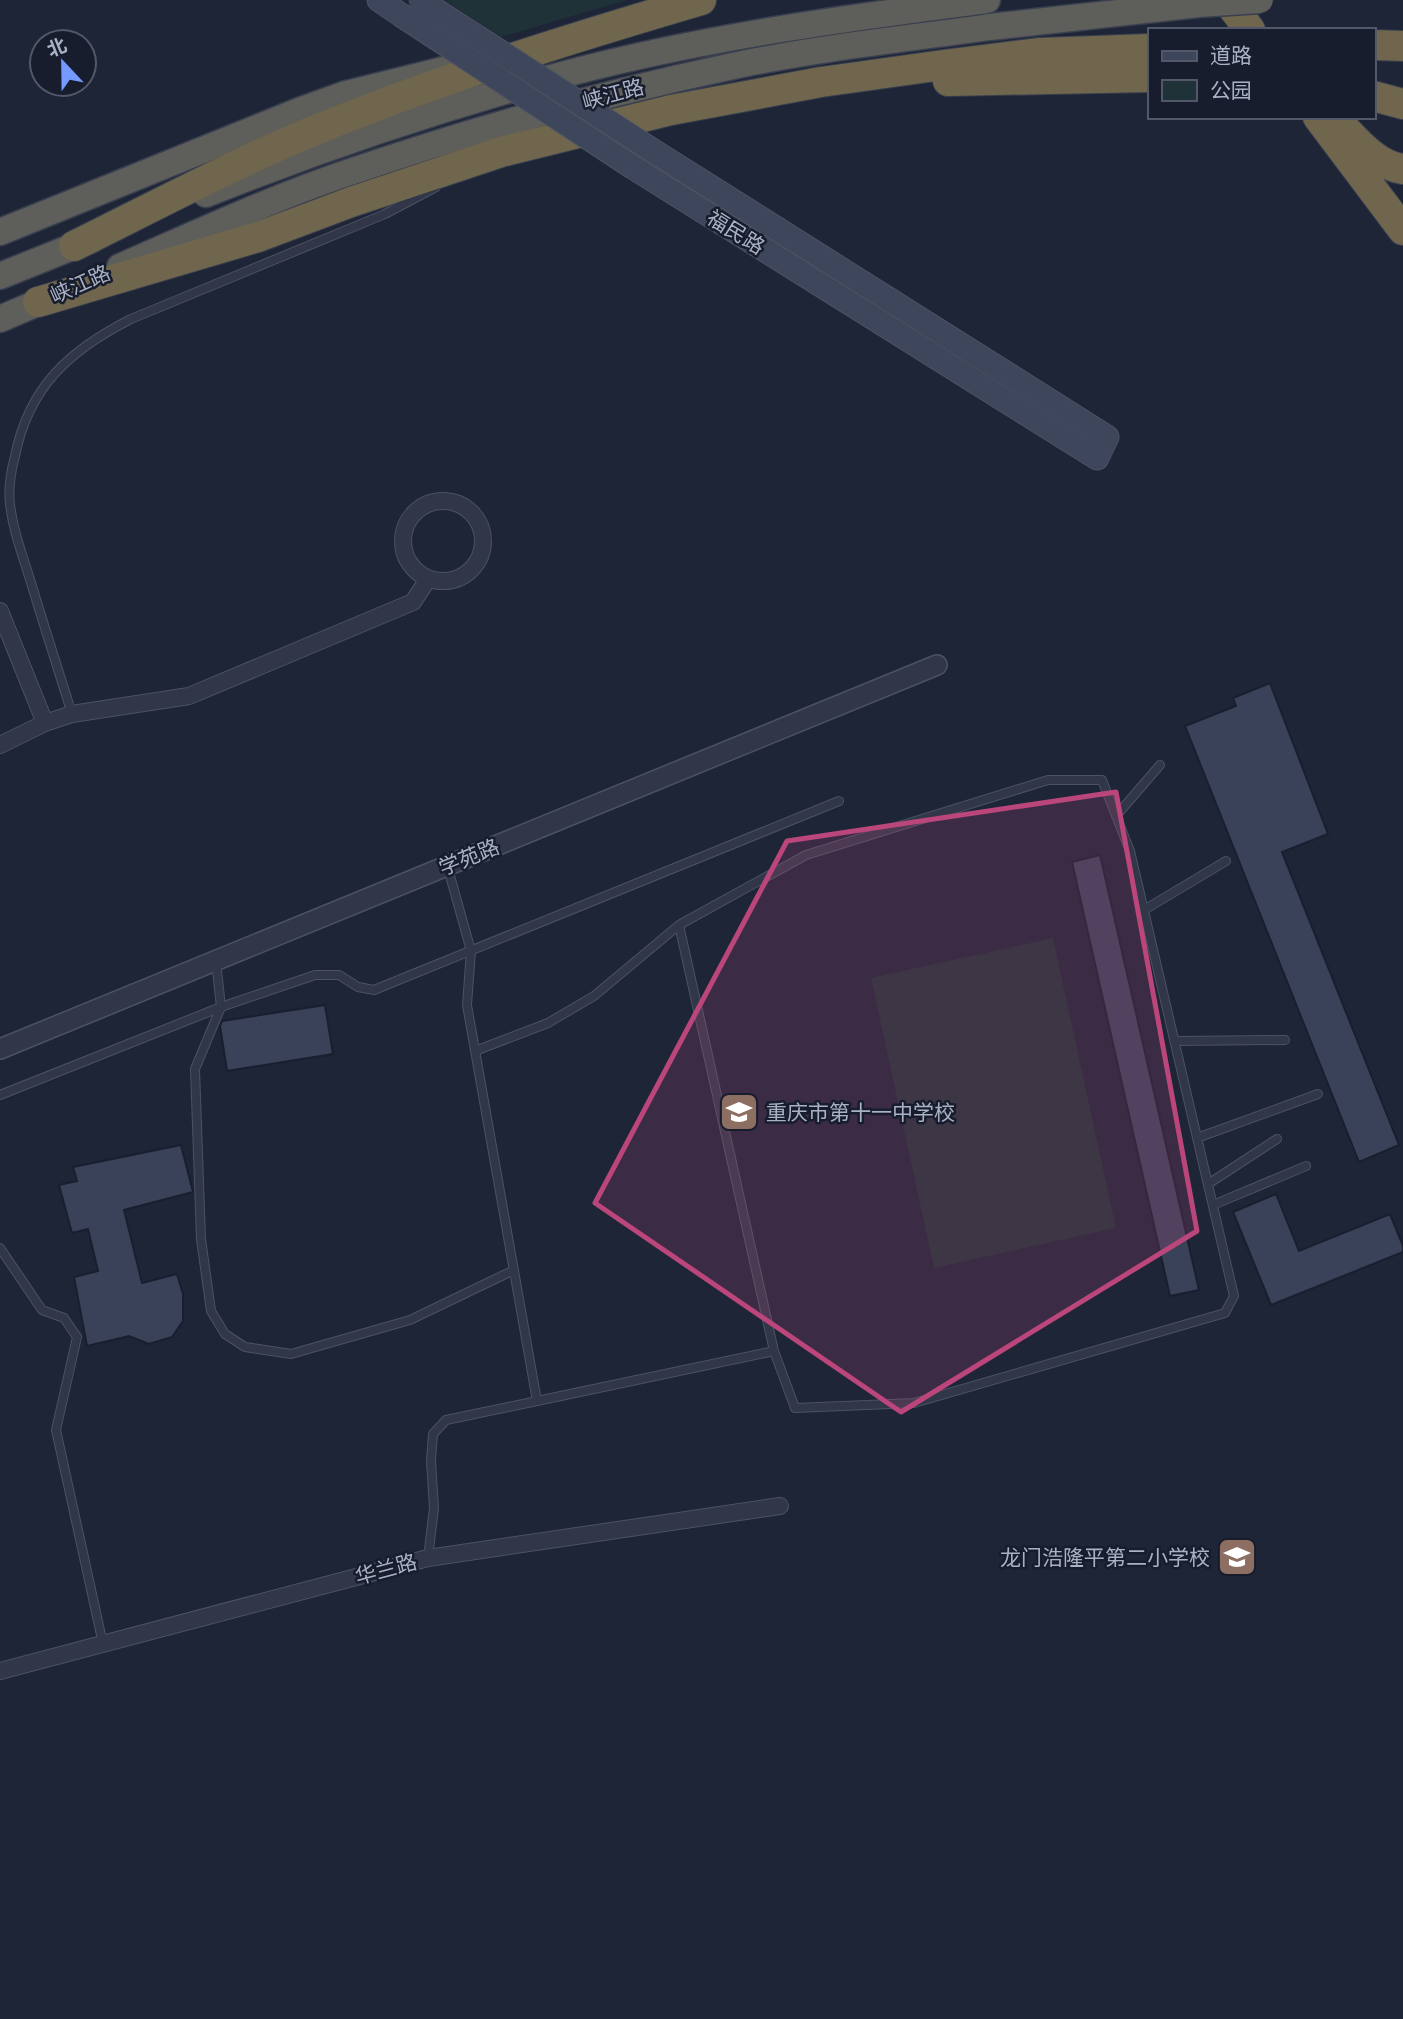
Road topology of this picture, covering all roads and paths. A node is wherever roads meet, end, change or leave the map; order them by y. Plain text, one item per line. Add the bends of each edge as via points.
1 (379, 0) edge
2 (420, 0) edge
3 (701, 0) edge
4 (985, 0) edge
5 (1227, 0) edge
6 (1248, 0) edge
7 (1260, 0) edge
8 (1248, 28) edge
9 (1269, 28) edge
10 (553, 44) junction
11 (1375, 45) edge
12 (1403, 46) edge
13 (1148, 49) edge
14 (1148, 77) edge
15 (821, 82) junction
16 (1375, 97) edge
17 (1403, 104) edge
18 (1320, 119) edge
19 (1338, 119) edge
20 (501, 152) junction
21 (1403, 169) edge
22 (453, 178) dead end
23 (441, 185) dead end
24 (6, 224) edge
25 (1403, 230) edge
26 (74, 246) junction
27 (0, 276) edge
28 (38, 302) junction
29 (0, 319) edge
30 (428, 579) junction
31 (0, 611) edge
32 (937, 665) dead end
33 (72, 714) junction
34 (45, 723) junction
35 (0, 745) edge
36 (1160, 765) dead end
37 (839, 801) dead end
38 (1116, 816) junction
39 (1226, 861) dead end
40 (447, 865) junction
41 (1144, 910) junction
42 (679, 925) junction
43 (471, 951) junction
44 (216, 960) junction
45 (221, 1007) junction
46 (1285, 1040) dead end
47 (1175, 1041) junction
48 (0, 1049) edge
49 (475, 1051) junction
50 (1318, 1094) dead end
51 (0, 1095) edge
52 (1197, 1138) junction
53 (1276, 1139) dead end
54 (1306, 1166) dead end
55 (1208, 1184) junction
56 (1213, 1205) junction
57 (0, 1248) edge
58 (514, 1270) junction
59 (774, 1351) junction
60 (537, 1401) junction
61 (780, 1506) dead end
62 (428, 1558) junction
63 (103, 1644) junction
64 (0, 1671) edge

1 - 2 main road, 福民路, bridge via 634,168 1102,447
3 - 10 highway
4 - 26 highway, 峡江路 via 727,38 570,73 327,148
5 - 8 highway
6 - 9 highway
7 - 28 highway, 峡江路, bridge via 990,27 736,65 660,82 495,126 339,176
10 - 24 highway via 346,94 82,199
10 - 26 highway via 316,130
11 - 12 highway
13 - 15 highway via 1040,54
14 - 15 highway
15 - 20 highway via 671,110
16 - 17 highway
18 - 25 highway
19 - 21 highway via 1358,144
20 - 22 lane
20 - 28 highway via 258,237
23 - 33 lane via 384,214 131,319 71,356 46,382 18,441 9,502
26 - 27 highway, 峡江路
28 - 29 highway, 峡江路
30 - 30 street via 458,579 479,558 481,528 460,505 428,504 405,526 405,557
30 - 33 street via 413,602 189,696
31 - 34 street
32 - 40 street, 学苑路
33 - 34 street
34 - 35 street
36 - 38 lane
37 - 43 lane
38 - 41 lane via 1130,850
38 - 42 lane via 1102,780 1048,780 806,855
39 - 41 lane
40 - 43 lane
40 - 44 street, 学苑路
41 - 47 lane
42 - 49 lane via 594,996 548,1023
42 - 59 lane
43 - 45 lane via 374,990 358,987 339,975 315,975
43 - 49 lane via 467,1005
44 - 45 lane
44 - 48 street, 学苑路
45 - 51 lane
45 - 58 lane via 195,1069 201,1239 211,1311 225,1334 245,1347 291,1354 410,1320
46 - 47 lane
47 - 52 lane
49 - 58 lane
50 - 52 lane
52 - 55 lane
53 - 55 lane
54 - 56 lane
55 - 56 lane
56 - 59 lane via 1234,1296 1225,1313 914,1403 795,1408
57 - 63 lane via 42,1310 64,1318 77,1338 56,1430
58 - 60 lane
59 - 60 lane
60 - 62 lane via 446,1420 433,1434 434,1508
61 - 62 street, 华兰路
62 - 63 street, 华兰路
63 - 64 street, 华兰路

